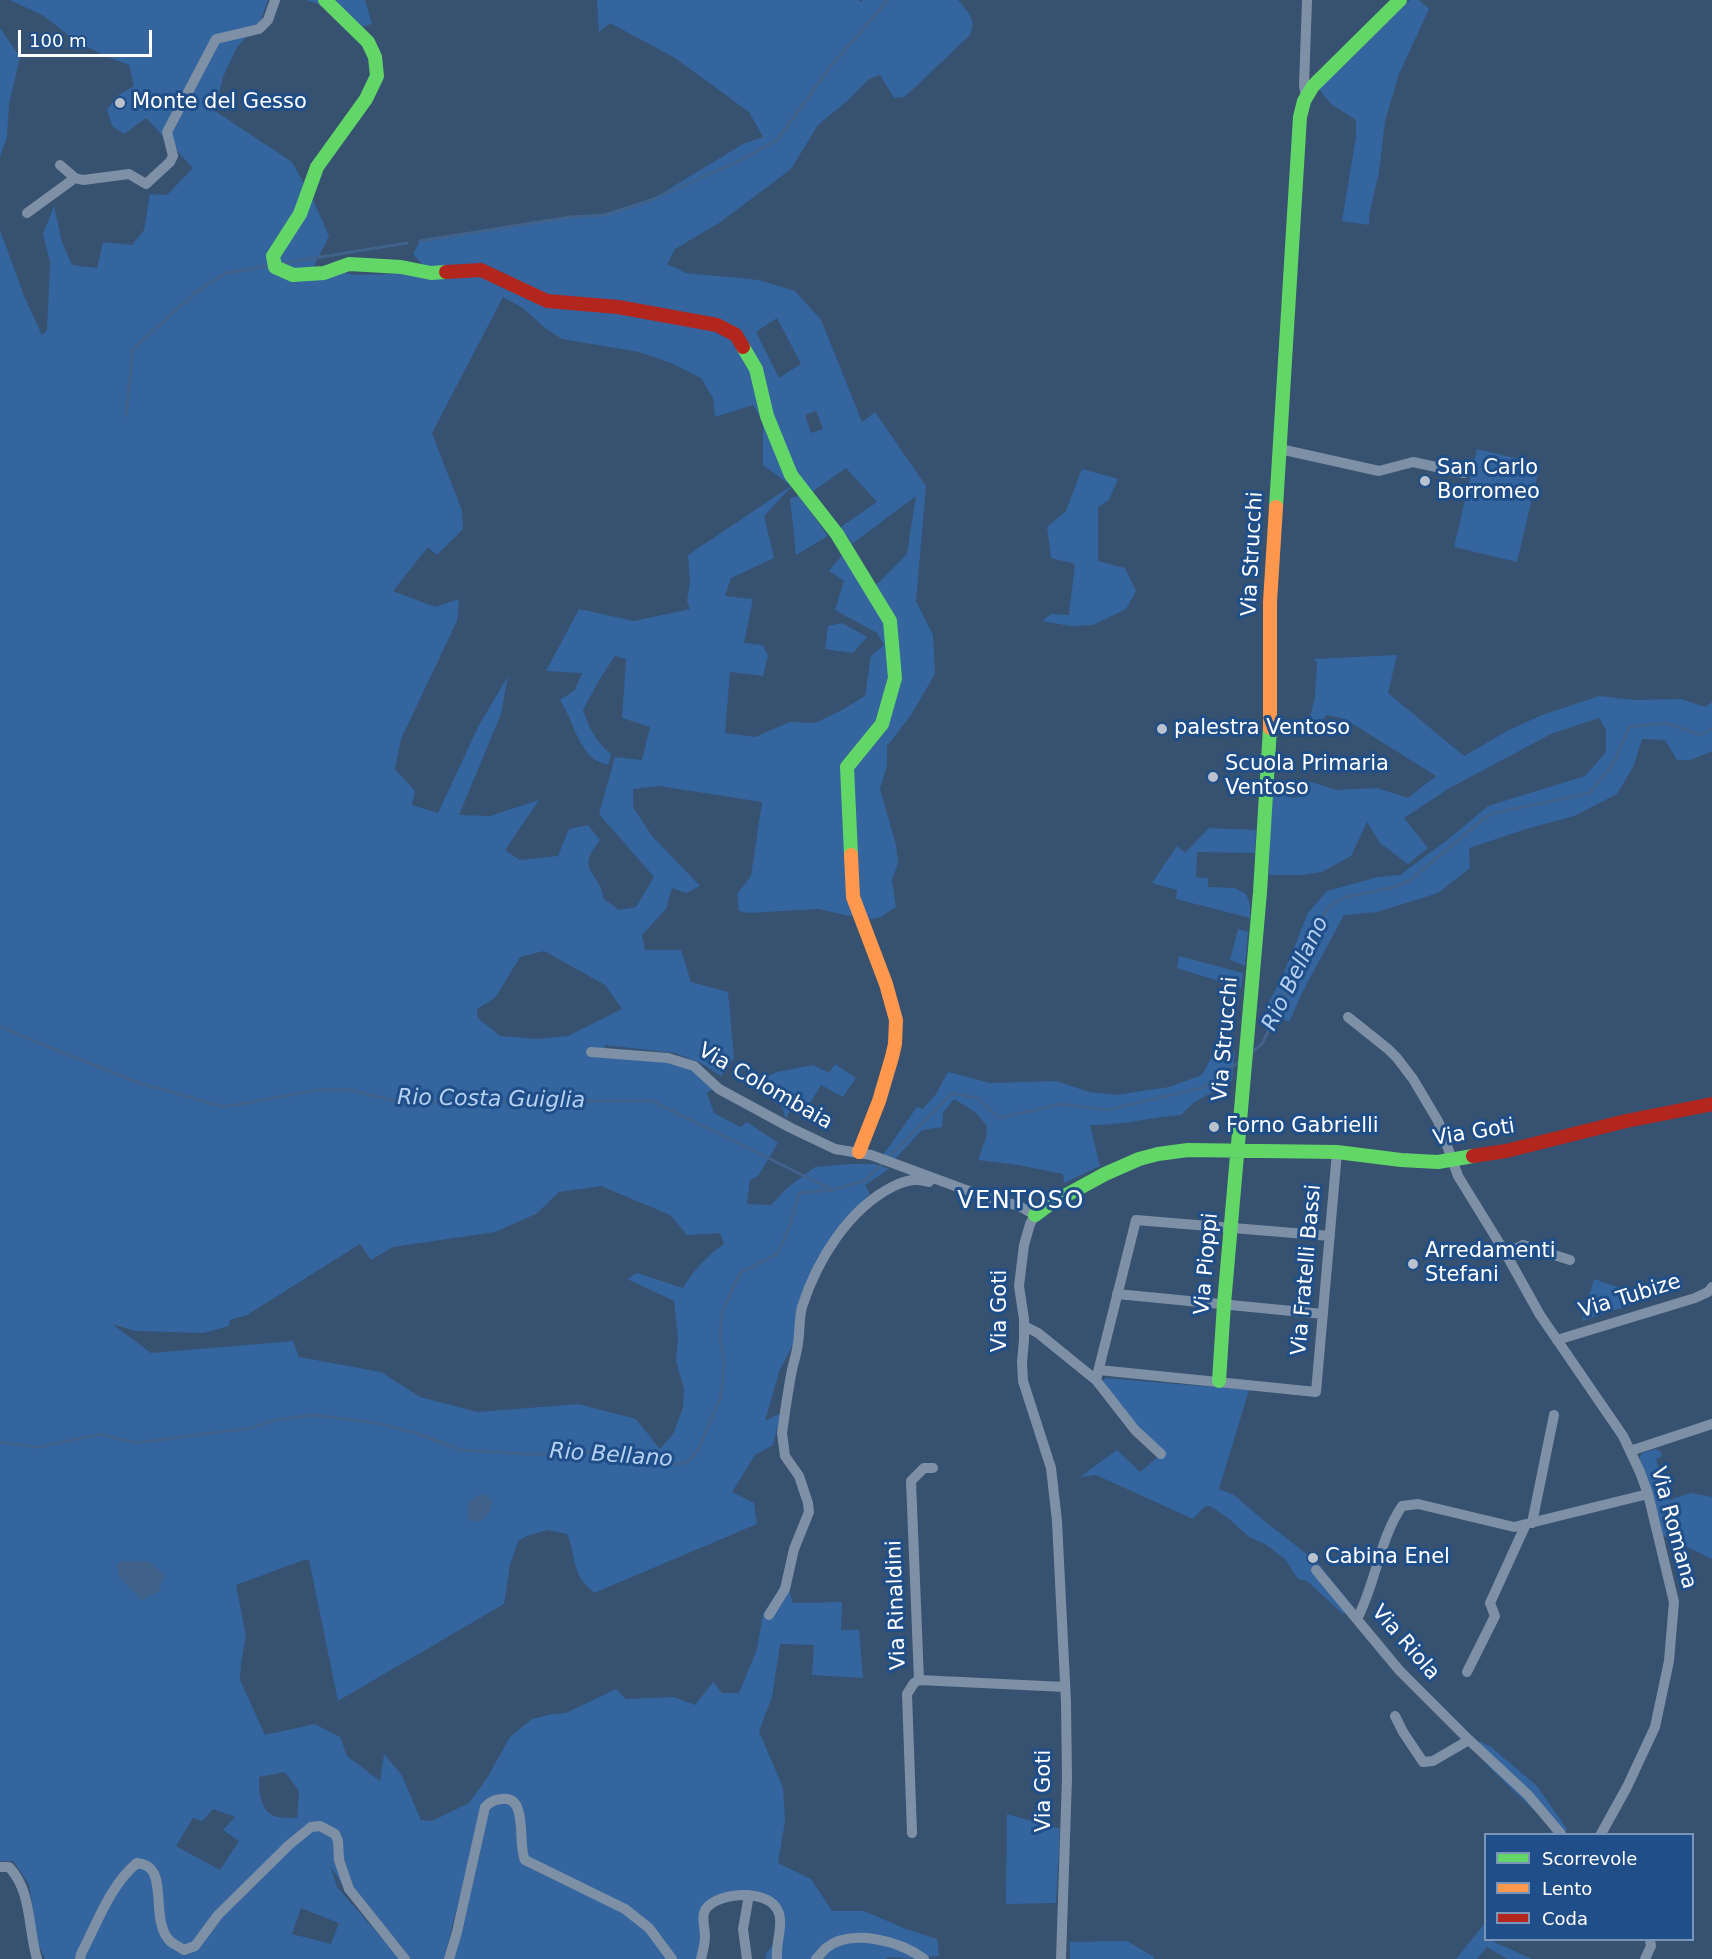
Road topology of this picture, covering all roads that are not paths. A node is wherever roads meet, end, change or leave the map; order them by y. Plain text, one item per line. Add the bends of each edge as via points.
1 (275, 0) edge
2 (325, 0) edge
3 (1307, 0) edge
4 (1400, 0) edge
5 (1306, 97) junction
6 (60, 165) dead end
7 (75, 178) junction
8 (27, 213) dead end
9 (1280, 449) junction
10 (1464, 473) dead end
11 (1348, 1017) dead end
12 (591, 1052) dead end
13 (1712, 1104) edge
14 (1238, 1150) junction
15 (859, 1152) junction
16 (1337, 1152) junction
17 (1452, 1160) junction
18 (950, 1183) junction
19 (1035, 1215) junction
20 (1231, 1227) junction
21 (1330, 1236) junction
22 (1506, 1254) junction
23 (1570, 1260) dead end
24 (1712, 1287) edge
25 (1117, 1294) junction
26 (1224, 1304) junction
27 (1323, 1314) junction
28 (1024, 1326) junction
29 (1557, 1340) junction
30 (1097, 1375) junction
31 (1219, 1381) junction
32 (1554, 1415) dead end
33 (1712, 1424) edge
34 (1630, 1451) junction
35 (1161, 1454) dead end
36 (933, 1468) dead end
37 (1648, 1494) junction
38 (1529, 1524) junction
39 (1316, 1569) dead end
40 (769, 1615) dead end
41 (1357, 1619) junction
42 (1467, 1672) dead end
43 (919, 1680) junction
44 (1065, 1688) junction
45 (1395, 1716) dead end
46 (1469, 1740) junction
47 (912, 1833) dead end
48 (1560, 1833) edge
49 (1602, 1833) edge
50 (0, 1867) edge
51 (749, 1895) junction
52 (1650, 1941) edge
53 (37, 1959) edge
54 (80, 1959) edge
55 (405, 1959) edge
56 (449, 1959) edge
57 (672, 1959) edge
58 (701, 1959) edge
59 (747, 1959) edge
60 (777, 1959) edge
61 (816, 1959) edge
62 (924, 1959) edge
63 (1061, 1959) edge
64 (1645, 1959) edge

1 - 7 street via 268,20 259,29 216,39 167,132 173,156 146,184 129,174
2 - 15 street via 368,42 377,76 366,99 317,167 300,214 273,256 275,267 293,275 324,273 349,264 431,273 481,270 547,301 618,307 695,320 736,335 756,369 767,416 791,475 837,534 891,621 895,678 882,724 847,767 854,897 896,1020 892,1057
3 - 5 street
4 - 5 street, Via Strucchi via 1317,81
5 - 9 street, Via Strucchi via 1300,117
6 - 7 street
7 - 8 street
9 - 10 street via 1380,471 1413,462
9 - 14 street, Via Strucchi via 1270,602 1269,740 1260,891
11 - 17 street, Via Romana via 1388,1049 1409,1073 1438,1121
12 - 15 street, Via Colombaia via 668,1058 694,1066 719,1089 791,1128 839,1151
13 - 17 street, Via Goti
14 - 16 street, Via Goti
14 - 19 street, Via Goti via 1188,1150 1139,1159 1058,1199
14 - 20 street, Via Pioppi
15 - 18 street, Via Colombaia
16 - 17 street, Via Goti via 1409,1161
16 - 21 street, Via Fratelli Bassi
17 - 22 street, Via Romana
18 - 19 street, Via Colombaia via 1020,1206
18 - 40 street, Via Colombaia via 908,1180 876,1196 848,1223 813,1278 801,1309 782,1433 785,1456 799,1476 809,1512 794,1549 785,1588
19 - 28 street, Via Goti via 1027,1233 1019,1275
20 - 21 street
20 - 25 street via 1136,1220
20 - 26 street, Via Pioppi
21 - 27 street, Via Fratelli Bassi
22 - 23 street via 1523,1245
22 - 29 street, Via Romana
24 - 29 street, Via Tubize via 1695,1298
25 - 26 street
25 - 30 street
26 - 27 street
26 - 31 street, Via Pioppi
27 - 31 street, Via Fratelli Bassi via 1316,1392
28 - 30 street
28 - 44 street, Via Goti via 1023,1381 1053,1485
29 - 34 street, Via Romana
30 - 31 street
30 - 35 street via 1135,1430
32 - 38 street
33 - 34 street
34 - 37 street, Via Romana
36 - 43 street, Via Rinaldini via 924,1468 911,1482
37 - 38 street
37 - 49 street, Via Romana via 1674,1602 1669,1661 1655,1727
38 - 41 street via 1514,1527 1418,1504 1402,1506 1392,1521
38 - 42 street via 1490,1603 1495,1616
39 - 41 street, Via Riola
41 - 46 street, Via Riola via 1399,1670
43 - 44 street, Via Rinaldini
43 - 47 street via 907,1695
44 - 63 street, Via Goti via 1066,1834
45 - 46 street via 1423,1762 1433,1761
46 - 48 street, Via Riola via 1528,1795
50 - 53 street via 9,1867 22,1886
51 - 58 street via 719,1900 706,1909
51 - 59 street via 743,1929
51 - 60 street via 769,1899 778,1910
52 - 64 street
54 - 55 street via 120,1882 137,1863 147,1865 154,1873 166,1934 184,1950 195,1946 218,1915 289,1845 311,1827 320,1826 338,1841 339,1860 349,1890
56 - 57 street via 485,1807 491,1800 507,1798 514,1802 519,1814 525,1860 625,1909 649,1928
61 - 62 street via 844,1940 861,1938 884,1941

